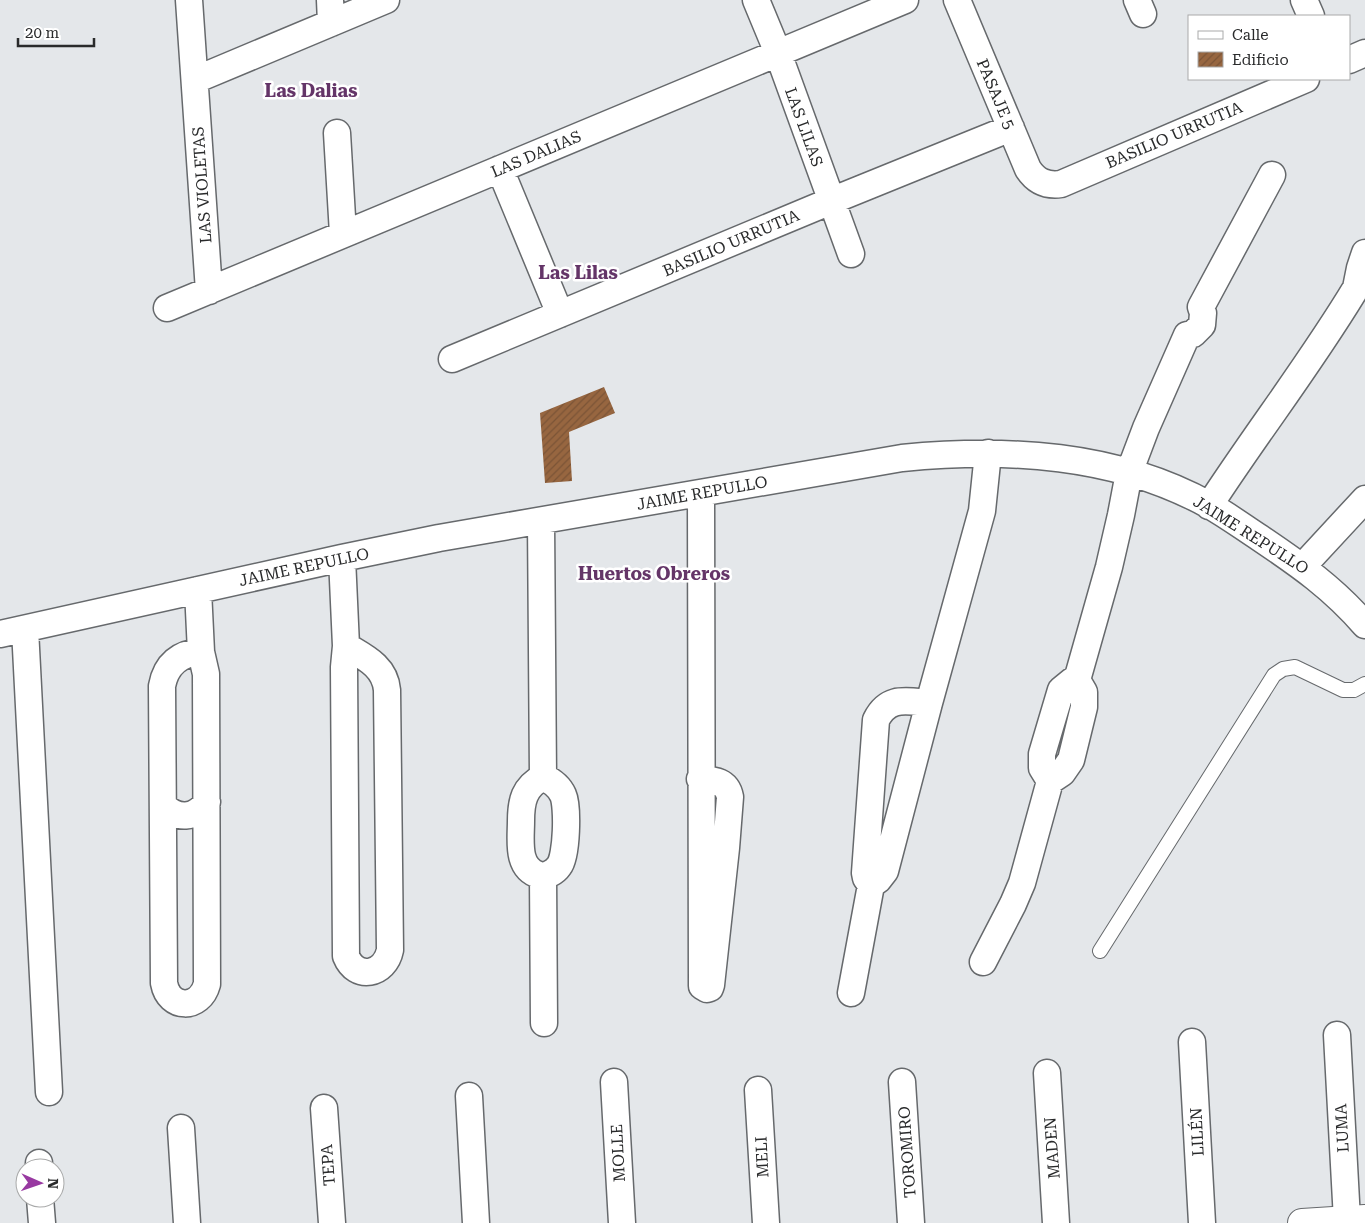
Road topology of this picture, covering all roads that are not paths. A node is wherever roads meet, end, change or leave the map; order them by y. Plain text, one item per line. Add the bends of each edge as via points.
1 (189, 0) edge
2 (386, 0) edge
3 (756, 0) edge
4 (905, 0) edge
5 (957, 0) edge
6 (1304, 0) edge
7 (330, 11) edge
8 (1311, 15) edge
9 (778, 53) junction
10 (1365, 54) edge
11 (1350, 60) edge
12 (195, 80) junction
13 (1304, 80) edge
14 (1010, 128) junction
15 (337, 133) dead end
16 (500, 169) junction
17 (1272, 174) dead end
18 (1042, 182) joint
19 (831, 201) junction
20 (343, 234) junction
21 (1365, 253) edge
22 (851, 254) dead end
23 (1360, 284) edge
24 (209, 291) junction
25 (167, 308) dead end
26 (560, 314) junction
27 (452, 359) dead end
28 (988, 453) junction
29 (1129, 473) junction
30 (701, 493) junction
31 (1365, 499) edge
32 (1210, 506) junction
33 (541, 521) junction
34 (342, 558) junction
35 (1303, 566) junction
36 (198, 590) junction
37 (1365, 625) edge
38 (25, 629) junction
39 (0, 634) edge
40 (346, 646) junction
41 (201, 652) junction
42 (1365, 684) edge
43 (929, 702) junction
44 (543, 777) junction
45 (700, 779) junction
46 (207, 802) junction
47 (388, 803) junction
48 (163, 805) junction
49 (345, 806) junction
50 (543, 876) junction
51 (872, 884) junction
52 (1100, 951) dead end
53 (983, 962) dead end
54 (851, 993) dead end
55 (544, 1023) dead end
56 (1337, 1035) dead end
57 (1192, 1042) dead end
58 (1047, 1073) dead end
59 (614, 1082) dead end
60 (902, 1082) dead end
61 (758, 1090) dead end
62 (49, 1092) dead end
63 (469, 1096) dead end
64 (324, 1108) dead end
65 (181, 1128) dead end
66 (41, 1208) edge
67 (1356, 1219) edge
68 (42, 1223) edge
69 (187, 1223) edge
70 (332, 1223) edge
71 (476, 1223) edge
72 (622, 1223) edge
73 (766, 1223) edge
74 (911, 1223) edge
75 (1056, 1223) edge
76 (1202, 1223) edge
77 (1302, 1223) edge

1 - 12 street, LAS VIOLETAS
2 - 7 street
3 - 9 street, LAS LILAS
4 - 9 street, LAS DALIAS
5 - 14 street, PASAJE 5
6 - 8 street
7 - 12 street
9 - 16 street, LAS DALIAS
9 - 19 street, LAS LILAS
10 - 11 street
12 - 24 street, LAS VIOLETAS
13 - 18 street, BASILIO URRUTIA via 1061,184
14 - 18 street, PASAJE 5 via 1028,169
14 - 19 street, BASILIO URRUTIA
15 - 20 street
16 - 20 street, LAS DALIAS
16 - 26 street
17 - 29 street via 1201,307 1194,307 1185,316 1183,322 1187,335
19 - 22 street, LAS LILAS
19 - 26 street, BASILIO URRUTIA
20 - 24 street, LAS DALIAS
21 - 23 street via 1360,268
23 - 32 street
24 - 25 street, LAS DALIAS
26 - 27 street, BASILIO URRUTIA
28 - 29 street, JAIME REPULLO via 1079,460
28 - 30 street, JAIME REPULLO via 902,458
28 - 43 street via 980,520
29 - 32 street, JAIME REPULLO
29 - 53 street via 1109,567 1077,680 1061,690 1042,754 1042,768 1050,781 1022,883
30 - 33 street, JAIME REPULLO
30 - 45 street
31 - 35 street
32 - 35 street, JAIME REPULLO
33 - 34 street, JAIME REPULLO
33 - 44 street
34 - 36 street, JAIME REPULLO
34 - 40 street
35 - 37 street, JAIME REPULLO
36 - 38 street, JAIME REPULLO
36 - 41 street
38 - 39 street, JAIME REPULLO
38 - 62 street
40 - 47 street via 373,663 386,683
40 - 49 street
41 - 46 street via 206,674
41 - 48 street via 181,656 164,677
42 - 52 lane via 1354,690 1343,690 1295,667 1274,675
43 - 51 street via 885,871
43 - 51 street via 890,703 876,720 865,873
44 - 50 street via 557,786 565,802 565,851 559,866
44 - 50 street via 535,781 521,805 524,864 535,874
45 - 45 street via 702,986 706,989 711,985 730,797 721,782
46 - 48 street via 202,809 187,816 169,812
46 - 48 street via 207,984 201,997 185,1003 170,997 164,983
47 - 49 street via 383,809 368,815 352,812
47 - 49 street via 390,950 382,966 369,972 352,967 346,956
50 - 55 street
51 - 54 street
56 - 67 street, LUMA
57 - 76 street, LILÉN
58 - 75 street, MADEN
59 - 72 street, MOLLE
60 - 74 street, TOROMIRO
61 - 73 street, MELI
63 - 71 street
64 - 70 street, TEPA
65 - 69 street
66 - 68 street
67 - 77 street

